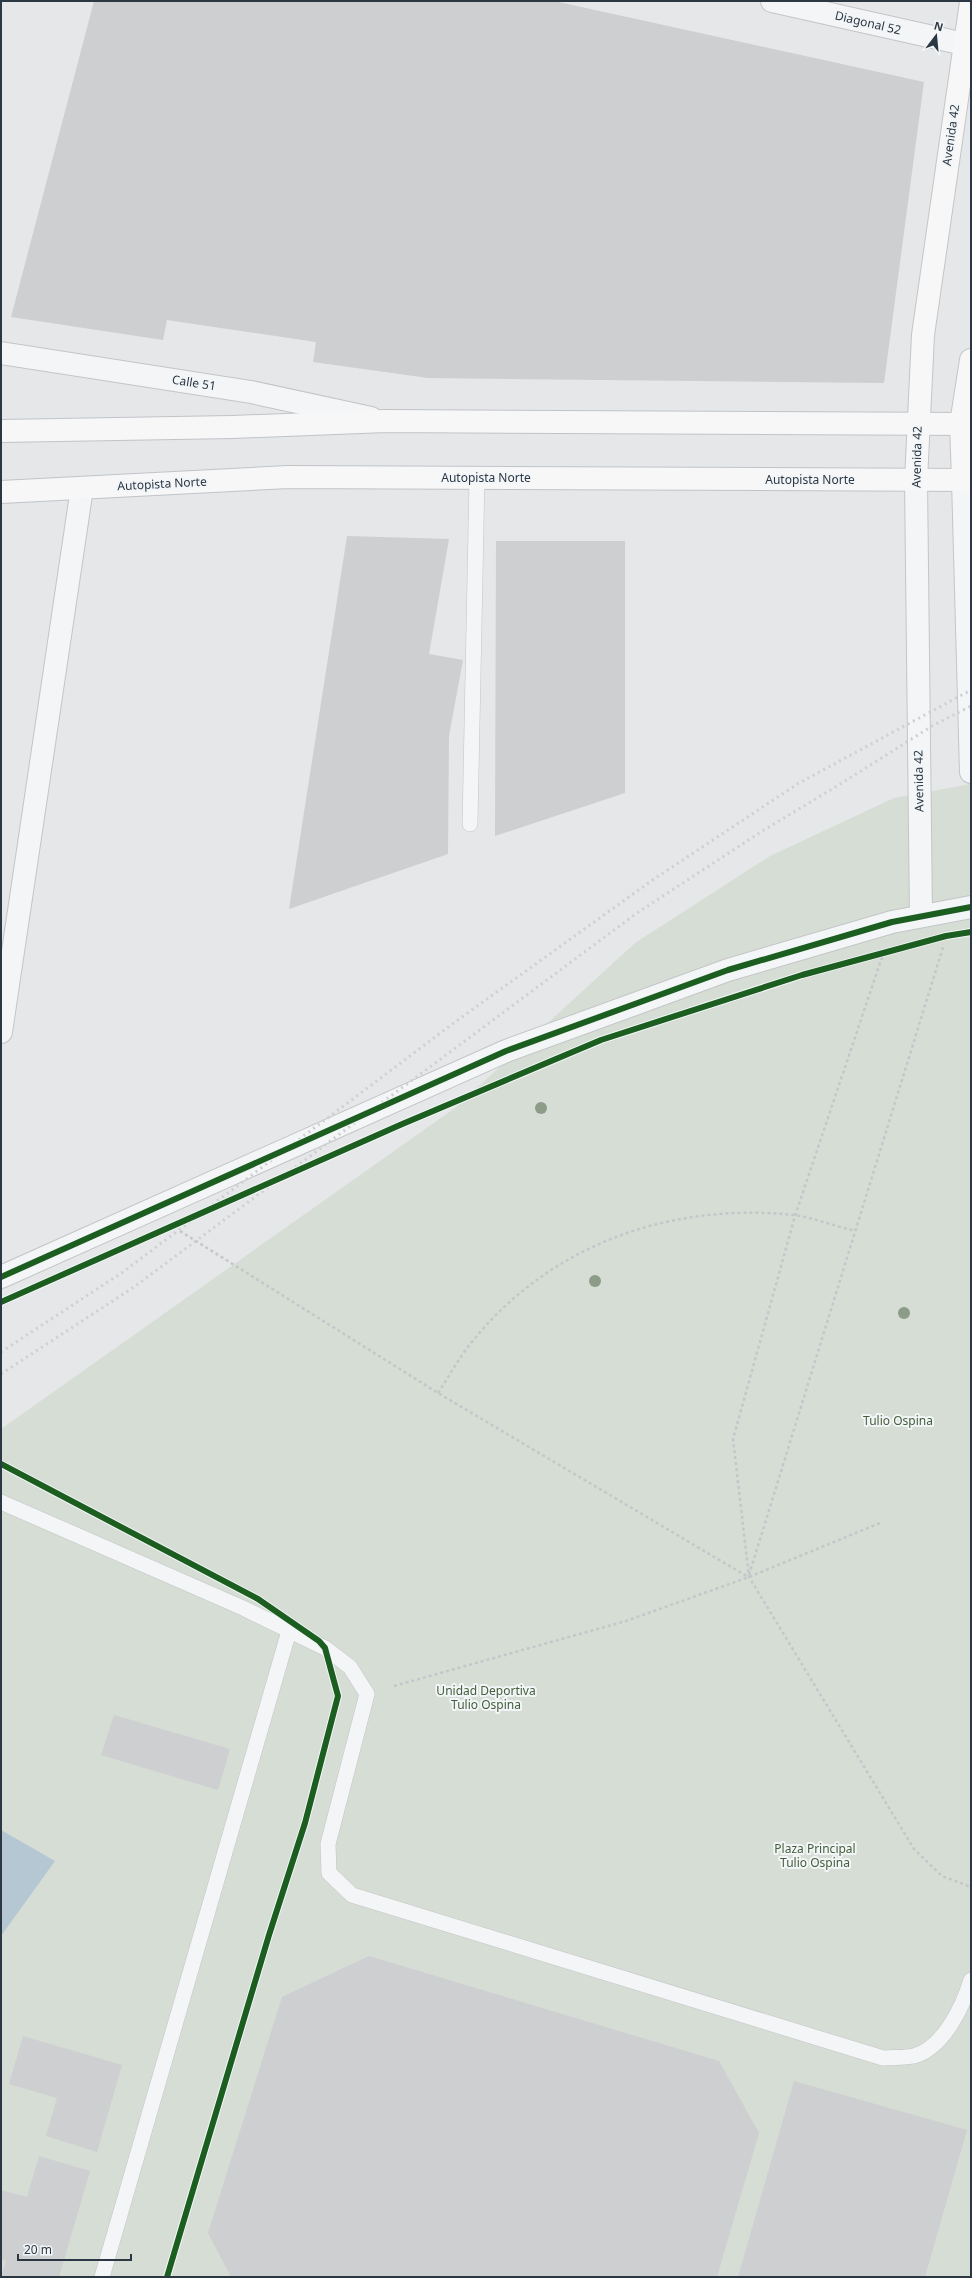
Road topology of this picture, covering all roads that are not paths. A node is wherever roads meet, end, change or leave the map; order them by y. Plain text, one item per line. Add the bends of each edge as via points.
1 (772, 1) edge
2 (971, 2) edge
3 (964, 44) junction
4 (1, 353) edge
5 (971, 360) edge
6 (386, 421) junction
7 (917, 424) junction
8 (966, 424) edge
9 (1, 431) edge
10 (477, 478) junction
11 (916, 480) junction
12 (967, 480) edge
13 (82, 488) junction
14 (1, 492) edge
15 (971, 772) edge
16 (470, 824) dead end
17 (971, 907) edge
18 (921, 916) junction
19 (1, 1032) edge
20 (1, 1277) edge
21 (1, 1502) edge
22 (289, 1631) junction
23 (971, 1980) edge
24 (102, 2277) edge

1 - 3 street, Diagonal 52
2 - 3 main road, Avenida 42
3 - 7 main road, Avenida 42 via 923,335
4 - 6 street, Calle 51 via 250,392
5 - 8 main road
6 - 7 main road
6 - 9 main road via 233,427
7 - 8 main road
7 - 11 main road, Avenida 42
8 - 12 main road
10 - 11 main road, Autopista Norte
10 - 13 main road, Autopista Norte via 288,477
10 - 16 lane
11 - 12 main road, Autopista Norte
11 - 18 street, Avenida 42
12 - 15 street
13 - 14 main road, Autopista Norte
13 - 19 street
17 - 18 street
18 - 20 street via 829,939 728,970 506,1051
21 - 22 lane via 236,1605
22 - 23 lane via 325,1648 350,1666 367,1694 328,1844 329,1873 352,1895 883,2058 914,2056 937,2044 965,2000
22 - 24 lane

